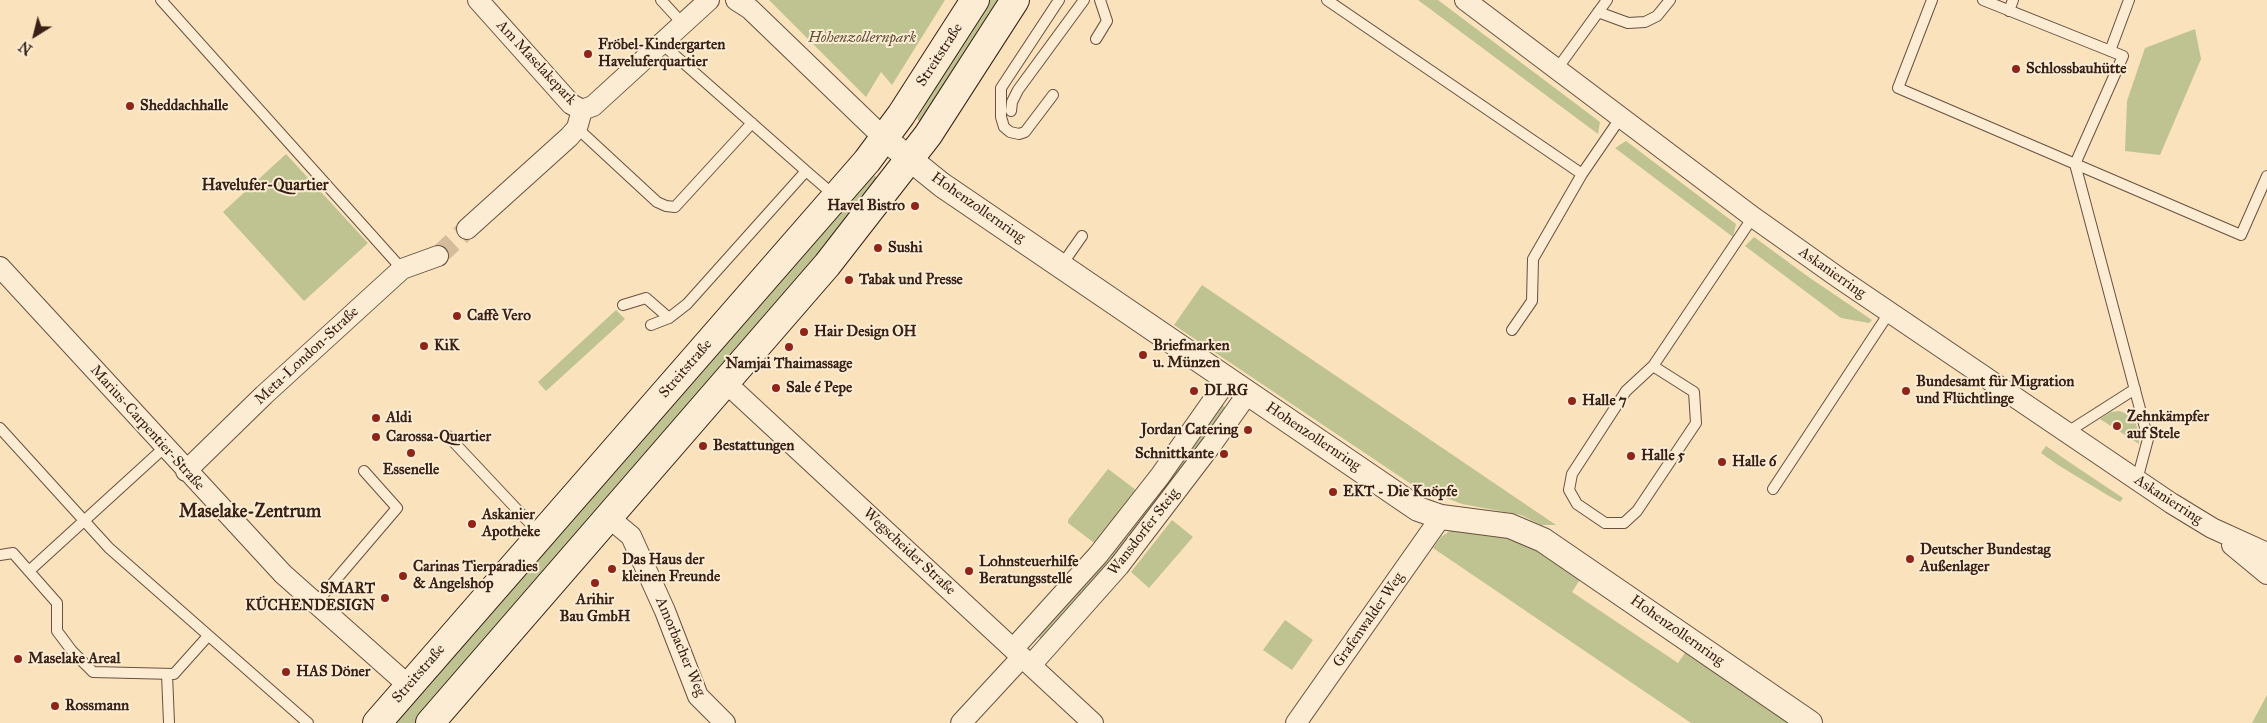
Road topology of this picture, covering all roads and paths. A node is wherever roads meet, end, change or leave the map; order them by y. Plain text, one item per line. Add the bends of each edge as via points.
1 (161, 0) edge
2 (478, 0) edge
3 (661, 0) edge
4 (709, 0) edge
5 (736, 0) edge
6 (975, 0) edge
7 (1015, 0) edge
8 (1059, 0) edge
9 (1084, 0) edge
10 (1100, 0) edge
11 (1327, 0) edge
12 (1465, 0) edge
13 (1607, 0) edge
14 (1670, 0) edge
15 (1932, 0) edge
16 (1983, 0) edge
17 (2013, 0) edge
18 (2129, 0) edge
19 (2009, 10) junction
20 (1598, 12) junction
21 (683, 24) junction
22 (1096, 39) dead end
23 (661, 43) junction
24 (2110, 51) junction
25 (1556, 69) junction
26 (1053, 95) dead end
27 (1011, 112) dead end
28 (1621, 117) junction
29 (579, 119) junction
30 (752, 123) junction
31 (885, 139) junction
32 (910, 160) junction
33 (2076, 164) junction
34 (806, 171) junction
35 (1582, 174) junction
36 (2267, 176) edge
37 (836, 197) junction
38 (1753, 217) junction
39 (467, 229) tunnel mouth
40 (1082, 236) dead end
41 (438, 256) tunnel mouth
42 (1061, 266) junction
43 (0, 267) edge
44 (402, 269) junction
45 (623, 305) dead end
46 (1890, 313) junction
47 (669, 318) junction
48 (651, 325) dead end
49 (1512, 330) dead end
50 (1653, 366) junction
51 (1228, 379) junction
52 (726, 382) junction
53 (2135, 389) junction
54 (1248, 393) junction
55 (0, 428) edge
56 (2066, 433) junction
57 (448, 436) dead end
58 (165, 447) junction
59 (186, 471) junction
60 (364, 471) dead end
61 (2136, 480) junction
62 (1773, 489) dead end
63 (608, 517) junction
64 (1441, 517) junction
65 (84, 521) junction
66 (2212, 528) junction
67 (540, 534) junction
68 (2267, 553) edge
69 (0, 555) edge
70 (29, 571) junction
71 (2267, 574) edge
72 (316, 603) junction
73 (208, 636) junction
74 (1022, 657) junction
75 (167, 674) junction
76 (409, 686) junction
77 (168, 723) edge
78 (308, 723) edge
79 (377, 723) edge
80 (430, 723) edge
81 (726, 723) edge
82 (961, 723) edge
83 (1093, 723) edge
84 (1296, 723) edge
85 (1810, 723) edge

1 - 44 lane
2 - 29 street, Am Maselakepark via 571,104
3 - 21 lane
4 - 21 street, Am Maselakepark
5 - 31 street via 750,9
6 - 31 main road, Streitstraße
7 - 32 main road
8 - 26 lane via 1001,88 1004,127 1010,132 1025,132
9 - 27 lane via 1018,90
10 - 22 lane via 1107,21
11 - 35 lane
12 - 25 street, Askanierring
13 - 20 lane
14 - 20 lane via 1657,16 1645,22 1628,23
15 - 33 lane via 1898,88
16 - 19 lane
17 - 19 lane
18 - 24 lane
19 - 24 lane
20 - 25 lane
21 - 23 street, Am Maselakepark
23 - 29 street, Am Maselakepark
23 - 30 lane
24 - 33 lane via 2123,56
25 - 28 street, Askanierring
28 - 35 lane
28 - 38 street, Askanierring
29 - 30 lane via 657,202 675,207
29 - 39 street
30 - 34 lane
31 - 32 street, Hohenzollernring
31 - 37 main road, Streitstraße
32 - 42 street, Hohenzollernring
32 - 52 main road via 827,265
33 - 36 lane via 2241,235
33 - 53 lane
34 - 37 lane
34 - 47 lane via 687,304
35 - 49 lane via 1533,259 1532,301
37 - 67 main road, Streitstraße
38 - 46 street, Askanierring
38 - 50 lane
40 - 42 lane
41 - 44 street, Meta-London-Straße
42 - 51 street, Hohenzollernring
43 - 58 street, Marius-Carpentier-Straße
44 - 59 street, Meta-London-Straße
45 - 47 lane via 646,298
46 - 56 street, Askanierring
46 - 62 lane
47 - 48 lane
50 - 50 lane via 1626,391 1572,474 1569,490 1577,504 1605,523 1624,523 1637,511 1696,423 1694,392
51 - 54 street, Hohenzollernring
51 - 74 street, Wansdorfer Steig via 1160,476
52 - 63 main road
52 - 74 street, Wegscheider Straße
53 - 56 lane
53 - 61 lane via 2148,439
54 - 64 street, Hohenzollernring via 1418,509
54 - 74 street, Wansdorfer Steig via 1119,566
55 - 65 lane
56 - 61 street, Askanierring
57 - 67 lane
58 - 59 street, Marius-Carpentier-Straße
58 - 65 lane
59 - 72 street, Marius-Carpentier-Straße via 282,574
60 - 72 lane via 397,508
61 - 66 street, Askanierring
63 - 80 main road
63 - 81 street, Amorbacher Weg via 631,536 698,696
64 - 84 street, Grafenwalder Weg
64 - 85 street, Hohenzollernring via 1510,526 1543,540
65 - 70 lane
65 - 73 lane via 109,548
66 - 68 street, Askanierring
66 - 71 street, Askanierring
67 - 76 main road, Streitstraße
69 - 70 lane via 12,553
70 - 75 lane via 57,603 57,631 93,672
72 - 76 street, Marius-Carpentier-Straße
73 - 75 lane via 174,674
73 - 78 lane
74 - 82 street, Wansdorfer Steig
74 - 83 street, Wegscheider Straße
75 - 77 lane
76 - 79 main road, Streitstraße

